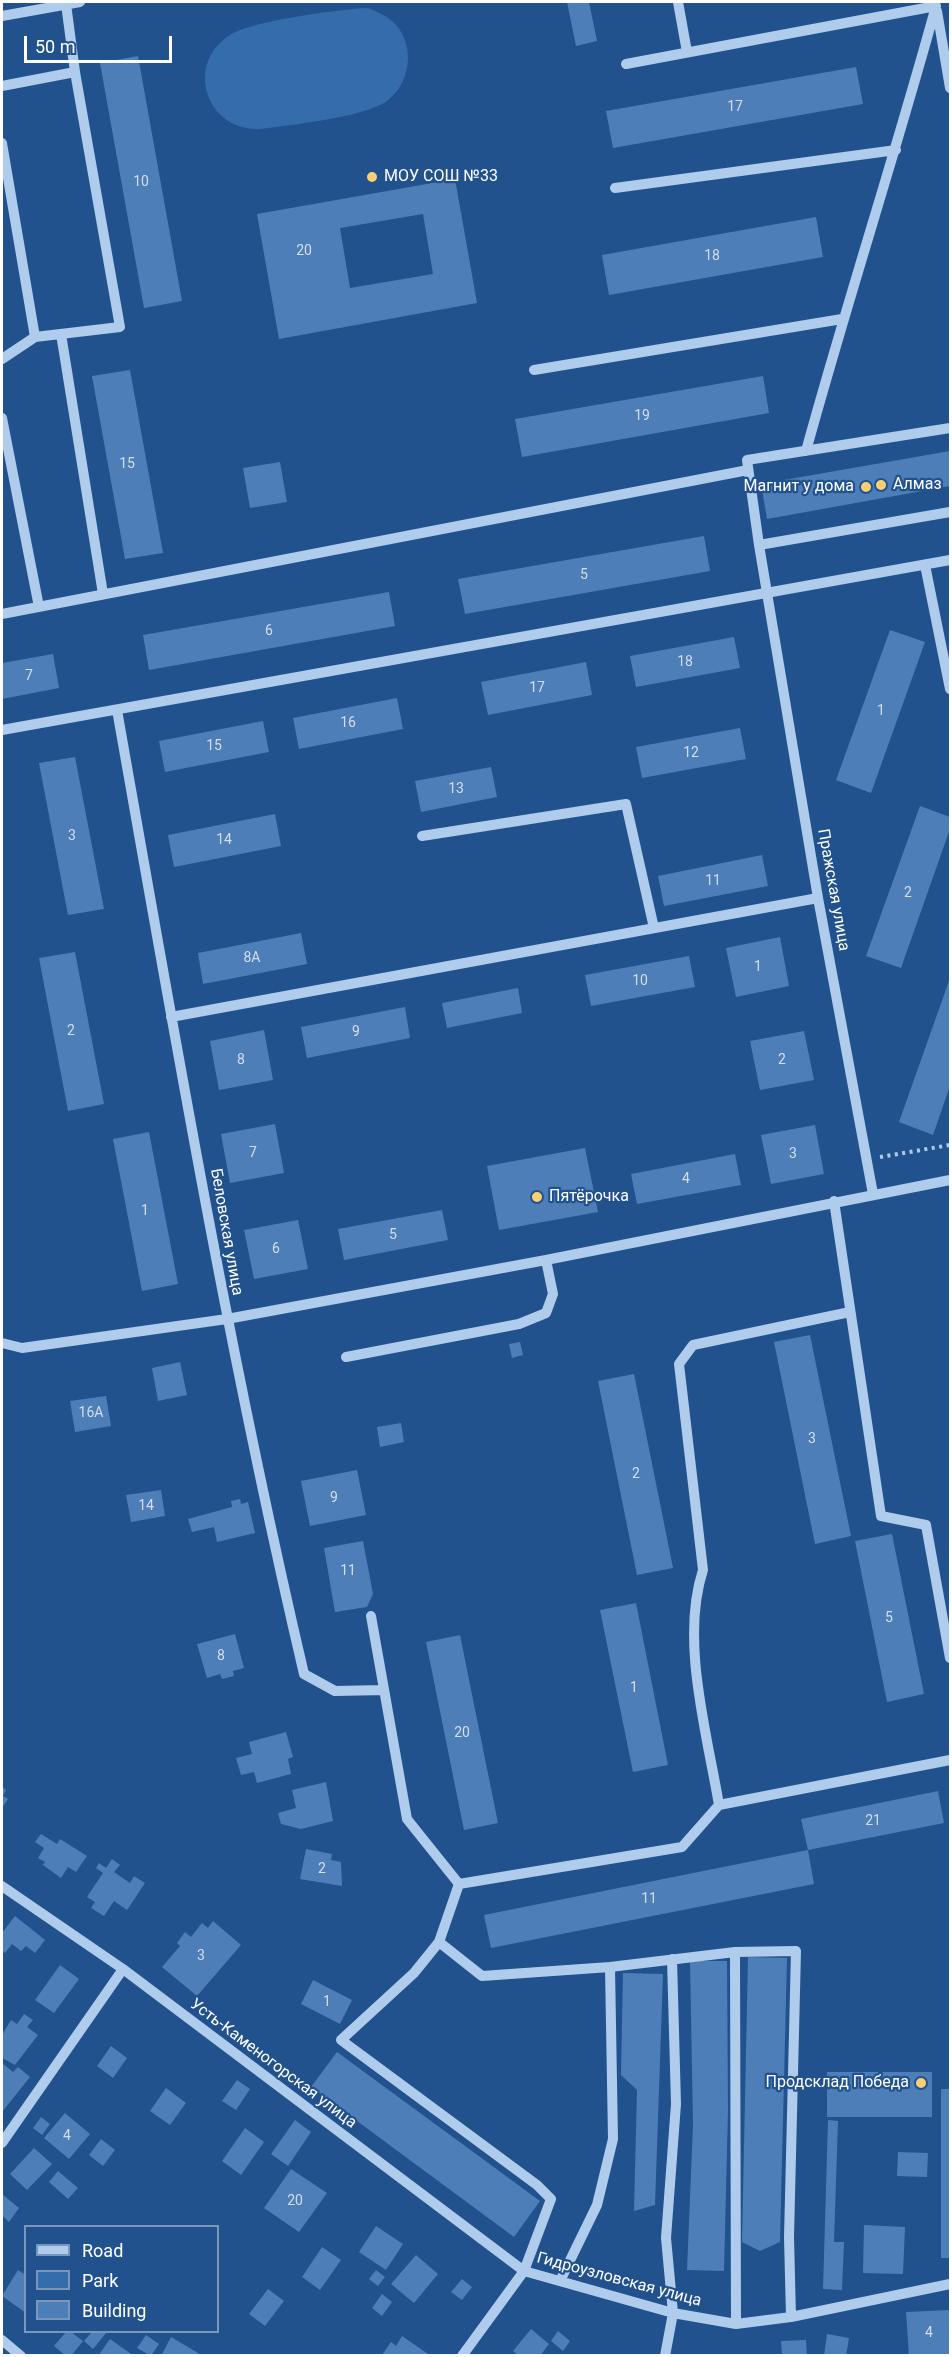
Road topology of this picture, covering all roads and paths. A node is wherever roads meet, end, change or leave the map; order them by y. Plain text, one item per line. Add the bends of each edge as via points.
1 (80, 2) edge
2 (678, 2) edge
3 (66, 4) junction
4 (936, 4) edge
5 (2, 16) edge
6 (687, 52) junction
7 (626, 64) dead end
8 (75, 72) junction
9 (2, 86) edge
10 (951, 88) edge
11 (2, 143) edge
12 (896, 150) junction
13 (615, 188) dead end
14 (842, 319) junction
15 (62, 334) junction
16 (35, 337) junction
17 (2, 359) edge
18 (534, 370) dead end
19 (2, 418) edge
20 (951, 428) edge
21 (806, 451) junction
22 (748, 470) junction
23 (951, 512) edge
24 (759, 545) junction
25 (951, 560) edge
26 (925, 565) junction
27 (768, 591) junction
28 (103, 594) junction
29 (39, 607) junction
30 (2, 614) edge
31 (951, 689) edge
32 (117, 710) junction
33 (2, 730) edge
34 (422, 836) dead end
35 (818, 898) junction
36 (654, 928) junction
37 (171, 1017) junction
38 (951, 1145) edge
39 (867, 1160) junction
40 (951, 1180) edge
41 (873, 1194) junction
42 (834, 1201) junction
43 (546, 1260) junction
44 (850, 1312) junction
45 (227, 1319) junction
46 (2, 1343) edge
47 (346, 1357) dead end
48 (371, 1616) dead end
49 (951, 1658) edge
50 (384, 1690) junction
51 (951, 1760) edge
52 (719, 1805) junction
53 (459, 1884) junction
54 (2, 1886) edge
55 (439, 1941) junction
56 (735, 1952) junction
57 (672, 1959) junction
58 (610, 1967) junction
59 (123, 1969) junction
60 (2, 2143) edge
61 (524, 2271) junction
62 (560, 2281) junction
63 (951, 2284) edge
64 (673, 2313) junction
65 (791, 2317) junction
66 (736, 2324) junction
67 (2, 2340) edge
68 (21, 2355) edge
69 (462, 2355) edge
70 (665, 2355) edge

1 - 3 street
2 - 6 street
3 - 5 street
3 - 8 street
4 - 6 street
4 - 10 street
4 - 12 street
6 - 7 street
8 - 9 street
8 - 15 street via 120,327
11 - 16 street
12 - 13 street
12 - 14 street
14 - 18 street
14 - 21 street
15 - 16 street
15 - 28 street
16 - 17 street
19 - 29 street
20 - 21 street
21 - 22 street via 747,460
22 - 24 street, Пражская улица
22 - 28 street
23 - 24 street
24 - 27 street, Пражская улица
25 - 26 street
26 - 27 street
26 - 31 street
27 - 32 street
27 - 35 street, Пражская улица
28 - 29 street
29 - 30 street
32 - 33 street
32 - 37 street, Беловская улица
34 - 36 street via 626,804
35 - 36 street
35 - 39 street, Пражская улица
36 - 37 street
37 - 45 street, Беловская улица
38 - 39 path
39 - 41 street, Пражская улица
40 - 41 street
41 - 42 street
42 - 43 street
42 - 44 street
43 - 45 street
43 - 47 street via 553,1294 546,1313 519,1324
44 - 49 street via 881,1516 926,1525
44 - 52 street via 693,1345 679,1364 703,1570 692,1641
45 - 46 street via 22,1348
45 - 50 street, Беловская улица via 304,1674 335,1691
48 - 50 street
50 - 53 street via 407,1819
51 - 52 street
52 - 53 street via 682,1847
53 - 55 street
54 - 59 street, Усть-Каменогорская улица
55 - 58 street via 482,1976
55 - 61 street via 414,1973 341,2040 537,2185 550,2199
56 - 57 street
56 - 65 street via 796,1952 789,2236
56 - 66 street
57 - 58 street
57 - 64 street via 676,2104 666,2238
58 - 62 street via 613,2139 597,2205
59 - 60 street
59 - 61 street, Усть-Каменогорская улица
61 - 62 street, Гидроузловская улица
61 - 69 street, Гидроузловская улица
62 - 64 street, Гидроузловская улица
63 - 65 street, Гидроузловская улица
64 - 66 street, Гидроузловская улица
64 - 70 street
65 - 66 street, Гидроузловская улица
67 - 68 street

